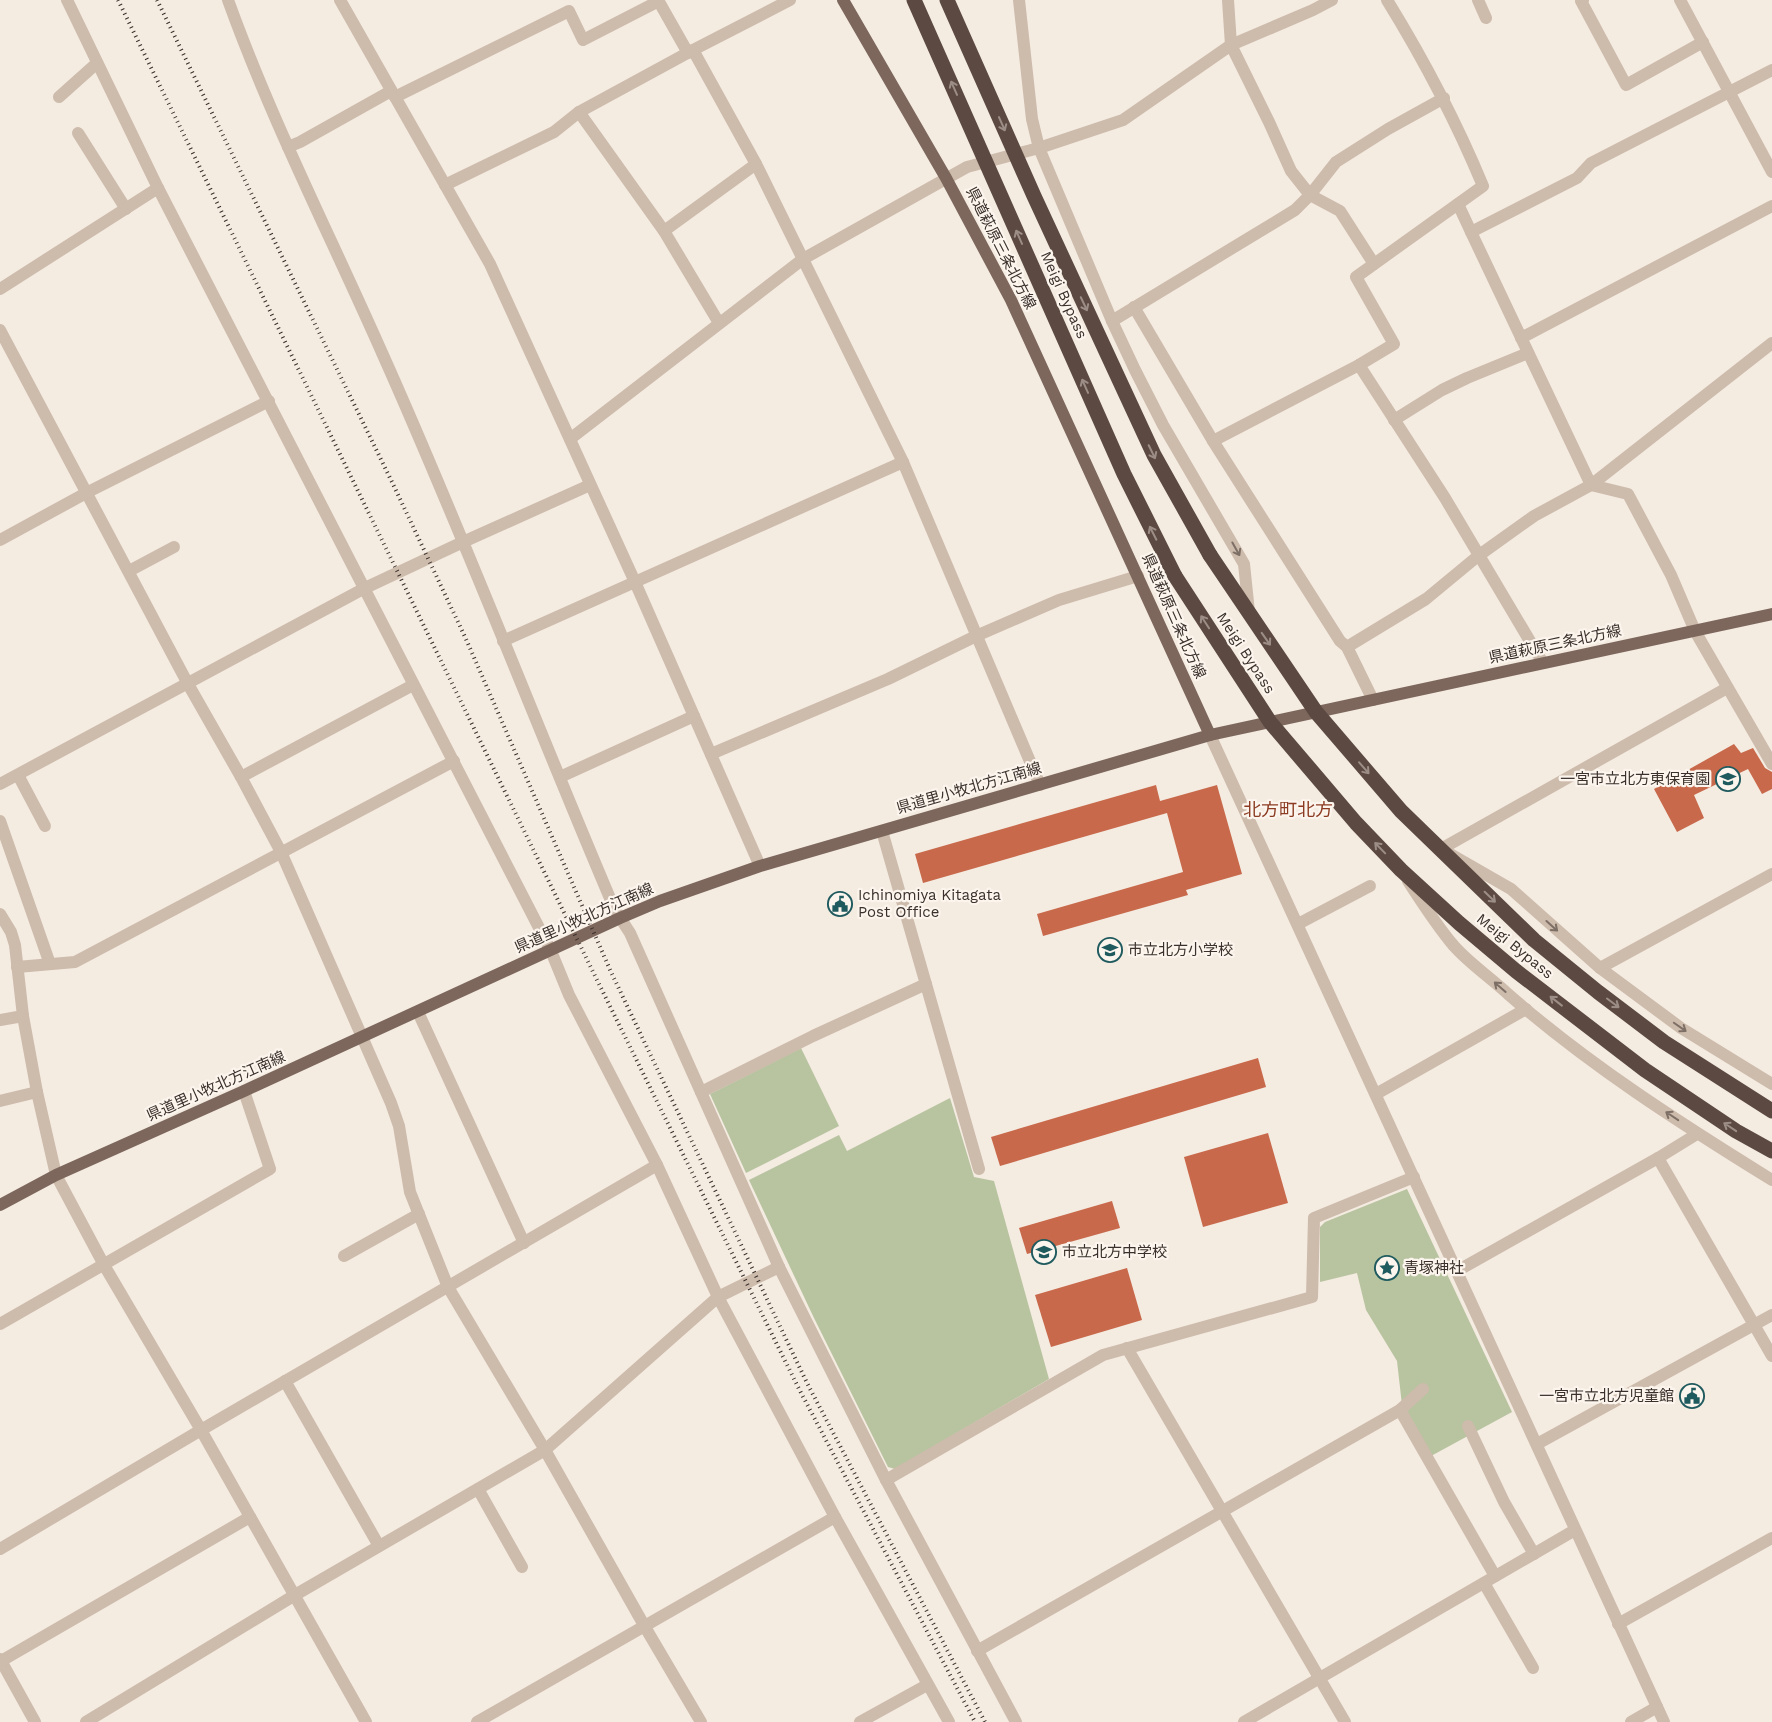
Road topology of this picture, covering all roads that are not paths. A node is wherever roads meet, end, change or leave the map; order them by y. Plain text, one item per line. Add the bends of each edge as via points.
1 (67, 0) edge
2 (228, 0) edge
3 (340, 0) edge
4 (790, 0) edge
5 (843, 0) edge
6 (914, 0) edge
7 (947, 0) edge
8 (1019, 0) edge
9 (1228, 0) edge
10 (1332, 0) edge
11 (1388, 0) edge
12 (1478, 0) edge
13 (1583, 0) edge
14 (1680, 0) edge
15 (658, 1) edge
16 (1486, 18) dead end
17 (1703, 42) junction
18 (1231, 45) junction
19 (690, 51) junction
20 (97, 63) junction
21 (1772, 70) edge
22 (1729, 91) junction
23 (393, 94) junction
24 (59, 97) dead end
25 (1444, 98) junction
26 (579, 112) junction
27 (78, 133) dead end
28 (288, 147) junction
29 (1039, 148) junction
30 (756, 164) junction
31 (1772, 172) edge
32 (946, 178) junction
33 (445, 185) junction
34 (158, 188) junction
35 (1310, 195) junction
36 (1458, 204) junction
37 (1772, 206) edge
38 (126, 209) junction
39 (664, 231) junction
40 (1471, 232) junction
41 (803, 259) junction
42 (1374, 264) junction
43 (0, 290) edge
44 (1134, 308) junction
45 (1112, 321) junction
46 (719, 323) junction
47 (0, 330) edge
48 (1521, 338) junction
49 (1772, 343) edge
50 (1528, 353) junction
51 (1359, 365) junction
52 (269, 401) junction
53 (1394, 420) junction
54 (570, 439) junction
55 (1213, 440) junction
56 (903, 462) junction
57 (590, 485) junction
58 (1591, 485) junction
59 (88, 492) junction
60 (0, 540) edge
61 (463, 542) junction
62 (174, 547) dead end
63 (1478, 556) junction
64 (129, 571) junction
65 (1138, 576) junction
66 (635, 582) junction
67 (365, 588) junction
68 (1772, 614) edge
69 (1249, 615) junction
70 (1695, 631) junction
71 (976, 636) junction
72 (503, 641) junction
73 (1347, 647) junction
74 (1543, 662) junction
75 (188, 684) junction
76 (413, 685) junction
77 (1727, 688) junction
78 (1373, 700) junction
79 (1316, 712) junction
80 (694, 716) junction
81 (1270, 722) junction
82 (1210, 735) junction
83 (711, 754) junction
84 (454, 761) junction
85 (1772, 764) edge
86 (18, 775) junction
87 (241, 777) junction
88 (560, 777) junction
89 (0, 784) edge
90 (1040, 785) junction
91 (0, 822) edge
92 (45, 826) dead end
93 (882, 831) junction
94 (1441, 849) junction
95 (281, 852) junction
96 (760, 866) junction
97 (1401, 870) junction
98 (1772, 874) edge
99 (1370, 886) dead end
100 (0, 914) edge
101 (620, 918) junction
102 (1298, 924) junction
103 (551, 951) junction
104 (50, 964) junction
105 (17, 967) junction
106 (1600, 968) junction
107 (926, 984) junction
108 (1526, 1010) junction
109 (418, 1012) junction
110 (23, 1016) junction
111 (0, 1020) edge
112 (362, 1037) junction
113 (1772, 1084) edge
114 (244, 1091) junction
115 (37, 1092) junction
116 (701, 1092) junction
117 (1376, 1094) junction
118 (0, 1101) edge
119 (1772, 1111) edge
120 (1697, 1134) junction
121 (1772, 1151) edge
122 (1658, 1158) junction
123 (657, 1165) junction
124 (978, 1169) dead end
125 (56, 1176) junction
126 (1414, 1177) junction
127 (1772, 1180) edge
128 (0, 1206) edge
129 (419, 1214) junction
130 (524, 1242) junction
131 (344, 1256) dead end
132 (104, 1265) junction
133 (779, 1267) junction
134 (1458, 1271) junction
135 (448, 1287) junction
136 (718, 1297) junction
137 (1772, 1315) edge
138 (0, 1324) edge
139 (1755, 1325) junction
140 (1127, 1348) junction
141 (1772, 1356) edge
142 (285, 1381) junction
143 (1423, 1390) dead end
144 (1400, 1410) junction
145 (1468, 1426) dead end
146 (200, 1430) junction
147 (1537, 1444) junction
148 (545, 1450) junction
149 (886, 1480) junction
150 (478, 1489) junction
151 (1222, 1510) junction
152 (250, 1517) junction
153 (835, 1517) junction
154 (1575, 1530) junction
155 (1772, 1538) edge
156 (379, 1546) junction
157 (0, 1549) edge
158 (1534, 1554) junction
159 (522, 1567) dead end
160 (1490, 1580) junction
161 (295, 1595) junction
162 (1618, 1624) junction
163 (645, 1627) junction
164 (978, 1651) junction
165 (1, 1660) edge
166 (1533, 1668) dead end
167 (1320, 1678) junction
168 (927, 1685) junction
169 (1657, 1707) junction
170 (35, 1722) edge
171 (86, 1722) edge
172 (366, 1722) edge
173 (478, 1722) edge
174 (701, 1722) edge
175 (860, 1722) edge
176 (949, 1722) edge
177 (1016, 1722) edge
178 (1244, 1722) edge
179 (1345, 1722) edge
180 (1631, 1722) edge
181 (1664, 1722) edge

1 - 20 street
2 - 28 street
3 - 23 street
4 - 19 street
5 - 32 main road, 県道萩原三条北方線
81 -> 6 highway, Meigi Bypass, bridge via 1175,576 1124,474
7 -> 69 highway, Meigi Bypass, bridge via 1154,455 1210,555
8 - 29 street via 1032,119
9 - 18 street
10 - 18 street
11 - 25 street
12 - 16 street
13 - 17 street via 1580,1 1626,85
14 - 17 street
15 - 19 street
15 - 23 street via 583,40 568,11
17 - 22 street
18 - 29 street via 1122,120
18 - 35 street via 1291,171
19 - 26 street
19 - 30 street
20 - 24 street
20 - 34 street
21 - 22 street
22 - 31 street
22 - 40 street via 1591,163 1577,178
23 - 28 street
23 - 33 street
25 - 35 street via 1336,162
25 - 36 street via 1483,186
26 - 33 street via 554,132
26 - 39 street
27 - 38 street
28 - 61 street via 384,355
29 - 32 street via 967,167
29 - 45 street
30 - 39 street
30 - 41 street
32 - 41 street
32 - 65 main road, 県道萩原三条北方線 via 1011,300
33 - 54 street via 490,264
34 - 38 street
34 - 52 street
35 - 42 street via 1340,211
35 - 44 street via 1295,210
36 - 40 street
36 - 42 street
37 - 48 street
38 - 43 street
39 - 46 street
40 - 48 street
41 - 46 street
41 - 56 street
42 - 51 street via 1356,277 1394,344
44 - 45 street
44 - 55 street
45 -> 69 street via 1163,425 1244,564
46 - 54 street
47 - 59 street
48 - 50 street
49 - 58 street
50 - 53 street via 1442,390
50 - 58 street
51 - 53 street
51 - 55 street
52 - 59 street
52 - 67 street
53 - 63 street
54 - 57 street
55 - 73 street via 1340,641
56 - 66 street
56 - 71 street
57 - 61 street
57 - 66 street
58 - 63 street via 1534,516
58 - 70 street via 1628,494 1671,575
59 - 60 street
59 - 64 street
61 - 67 street
61 - 72 street
62 - 64 street
63 - 73 street via 1426,599
63 - 74 street
64 - 75 street
65 - 71 street via 1059,600
65 - 82 main road, 県道萩原三条北方線
66 - 72 street
66 - 80 street
67 - 75 street
67 - 76 street
68 - 70 main road, 県道萩原三条北方線
69 -> 79 highway, Meigi Bypass
70 - 74 main road, 県道萩原三条北方線
70 - 77 street
71 - 83 street via 888,679
71 - 90 street
72 - 88 street
73 - 78 street
74 - 78 main road, 県道萩原三条北方線
75 - 86 street
75 - 87 street
76 - 84 street
76 - 87 street
77 - 85 street
77 - 94 street
78 - 79 main road, 県道萩原三条北方線
79 - 81 main road, 県道萩原三条北方線
79 -> 94 highway, Meigi Bypass via 1401,811
80 - 83 street
80 - 88 street
81 - 82 main road, 県道萩原三条北方線
97 -> 81 highway, Meigi Bypass via 1356,824
82 - 90 main road, 県道里小牧北方江南線
82 - 102 street
83 - 96 street
84 - 95 street
84 - 103 street
86 - 89 street
86 - 92 street
87 - 95 street
88 - 101 street
90 - 93 main road, 県道里小牧北方江南線
91 - 104 street
93 - 96 main road, 県道里小牧北方江南線
93 - 107 street
94 -> 106 street via 1511,889
94 -> 119 highway, Meigi Bypass via 1534,940 1598,992 1664,1042
95 - 104 street via 75,962
95 - 112 street
96 - 101 main road, 県道里小牧北方江南線
108 -> 97 street via 1456,948
121 -> 97 highway, Meigi Bypass via 1645,1070 1516,970
98 - 106 street
99 - 102 street
100 - 105 street via 11,932
101 - 103 main road, 県道里小牧北方江南線
101 - 116 street via 630,933
102 - 117 street
103 - 109 main road, 県道里小牧北方江南線
103 - 123 street via 569,996
104 - 105 street
105 - 110 street
106 -> 113 street via 1681,1028
107 - 116 street
107 - 124 street
108 - 117 street
120 -> 108 street via 1615,1078
109 - 112 main road, 県道里小牧北方江南線
109 - 130 street
110 - 111 street
110 - 115 street
112 - 114 main road, 県道里小牧北方江南線
112 - 129 street via 399,1126 410,1192
114 - 125 main road, 県道里小牧北方江南線
114 - 132 street via 270,1169
115 - 118 street
115 - 125 street
116 - 133 street
117 - 126 street
120 - 122 street
120 - 127 street
122 - 134 street
122 - 139 street
123 - 130 street
123 - 136 street
125 - 128 main road, 県道里小牧北方江南線
125 - 132 street
126 - 134 street
126 - 140 street via 1314,1218 1312,1297
129 - 131 street
129 - 135 street
130 - 135 street
132 - 138 street
132 - 146 street
133 - 136 street
133 - 149 street
134 - 147 street
135 - 142 street
135 - 148 street
136 - 148 street
136 - 153 street
137 - 139 street
139 - 141 street
139 - 147 street
140 - 149 street via 1103,1355
140 - 151 street
142 - 146 street
142 - 156 street
143 - 144 street
144 - 151 street
144 - 160 street
145 - 158 street via 1504,1502
146 - 152 street
146 - 157 street
147 - 154 street
148 - 150 street
148 - 163 street
149 - 164 street
150 - 156 street
150 - 159 street
151 - 164 street
151 - 167 street
152 - 161 street
152 - 165 street
153 - 163 street
153 - 168 street
154 - 158 street
154 - 162 street
155 - 162 street
156 - 161 street
158 - 160 street
160 - 166 street
160 - 167 street
161 - 171 street
161 - 172 street
162 - 169 street
163 - 173 street
163 - 174 street
164 - 177 street
165 - 170 street
167 - 178 street
167 - 179 street
168 - 175 street
168 - 176 street
169 - 180 street
169 - 181 street

